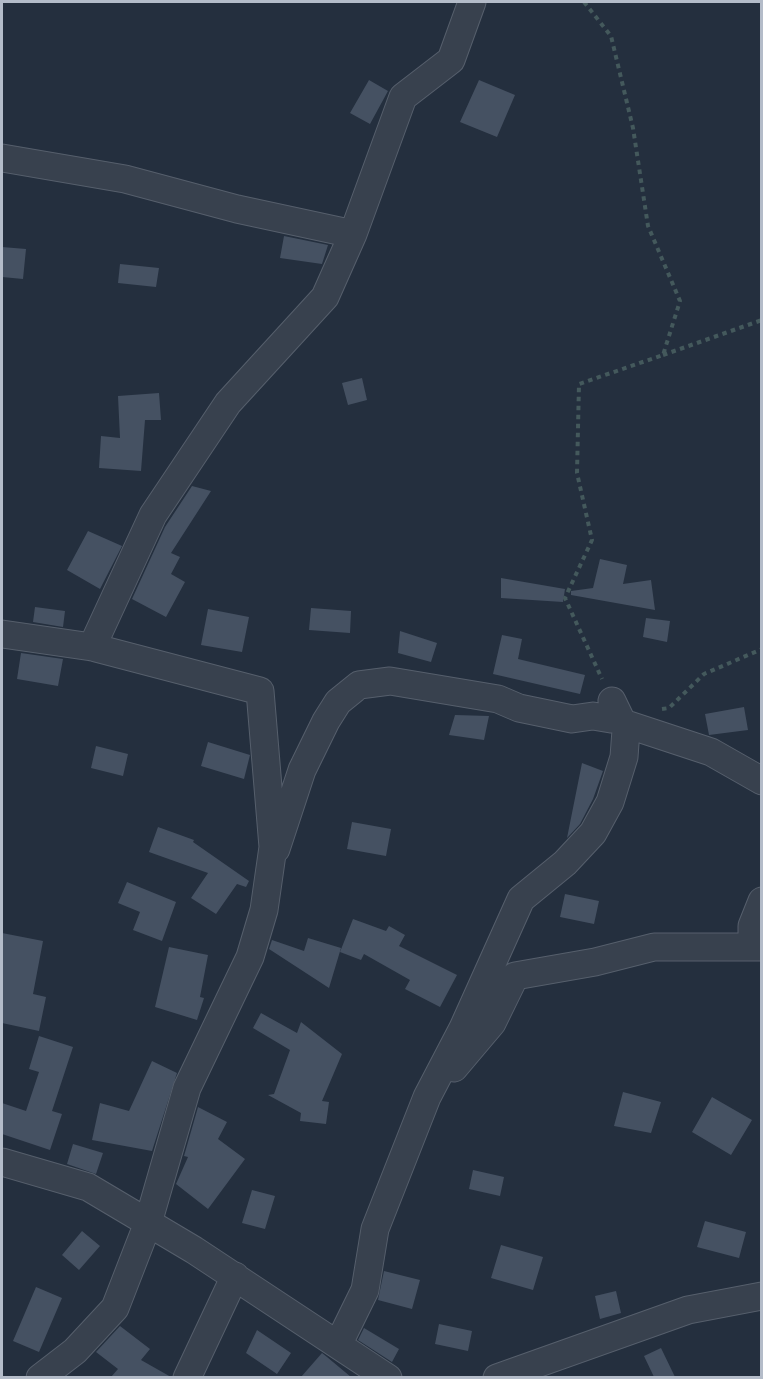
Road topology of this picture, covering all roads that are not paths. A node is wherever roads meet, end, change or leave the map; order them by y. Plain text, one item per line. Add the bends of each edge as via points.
1 (472, 2) edge
2 (2, 158) edge
3 (353, 234) junction
4 (2, 634) edge
5 (92, 647) junction
6 (616, 715) junction
7 (762, 781) edge
8 (271, 860) junction
9 (762, 901) edge
10 (757, 946) edge
11 (427, 1097) junction
12 (2, 1162) edge
13 (148, 1223) junction
14 (235, 1276) junction
15 (762, 1296) edge
16 (338, 1344) junction
17 (40, 1377) edge
18 (187, 1377) edge
19 (388, 1377) edge
20 (497, 1377) edge

1 - 3 street via 451,60 403,97
2 - 3 street via 125,179
3 - 5 street via 325,297 228,403 153,515
4 - 5 street
5 - 8 street via 260,692
6 - 7 street via 711,752
6 - 8 street via 572,719 519,708 498,699 390,681 358,685 338,702 326,721 302,770
6 - 11 street via 624,757 610,802 593,833 565,863 521,899
8 - 13 street via 264,910 250,957 187,1088
9 - 10 street via 752,926
10 - 11 street via 654,947 515,976 492,1023
11 - 16 street via 375,1229 365,1290
12 - 13 street via 88,1187
13 - 14 street
13 - 17 street via 115,1308 75,1351
14 - 16 street
14 - 18 street
15 - 20 street via 688,1310
16 - 19 street

